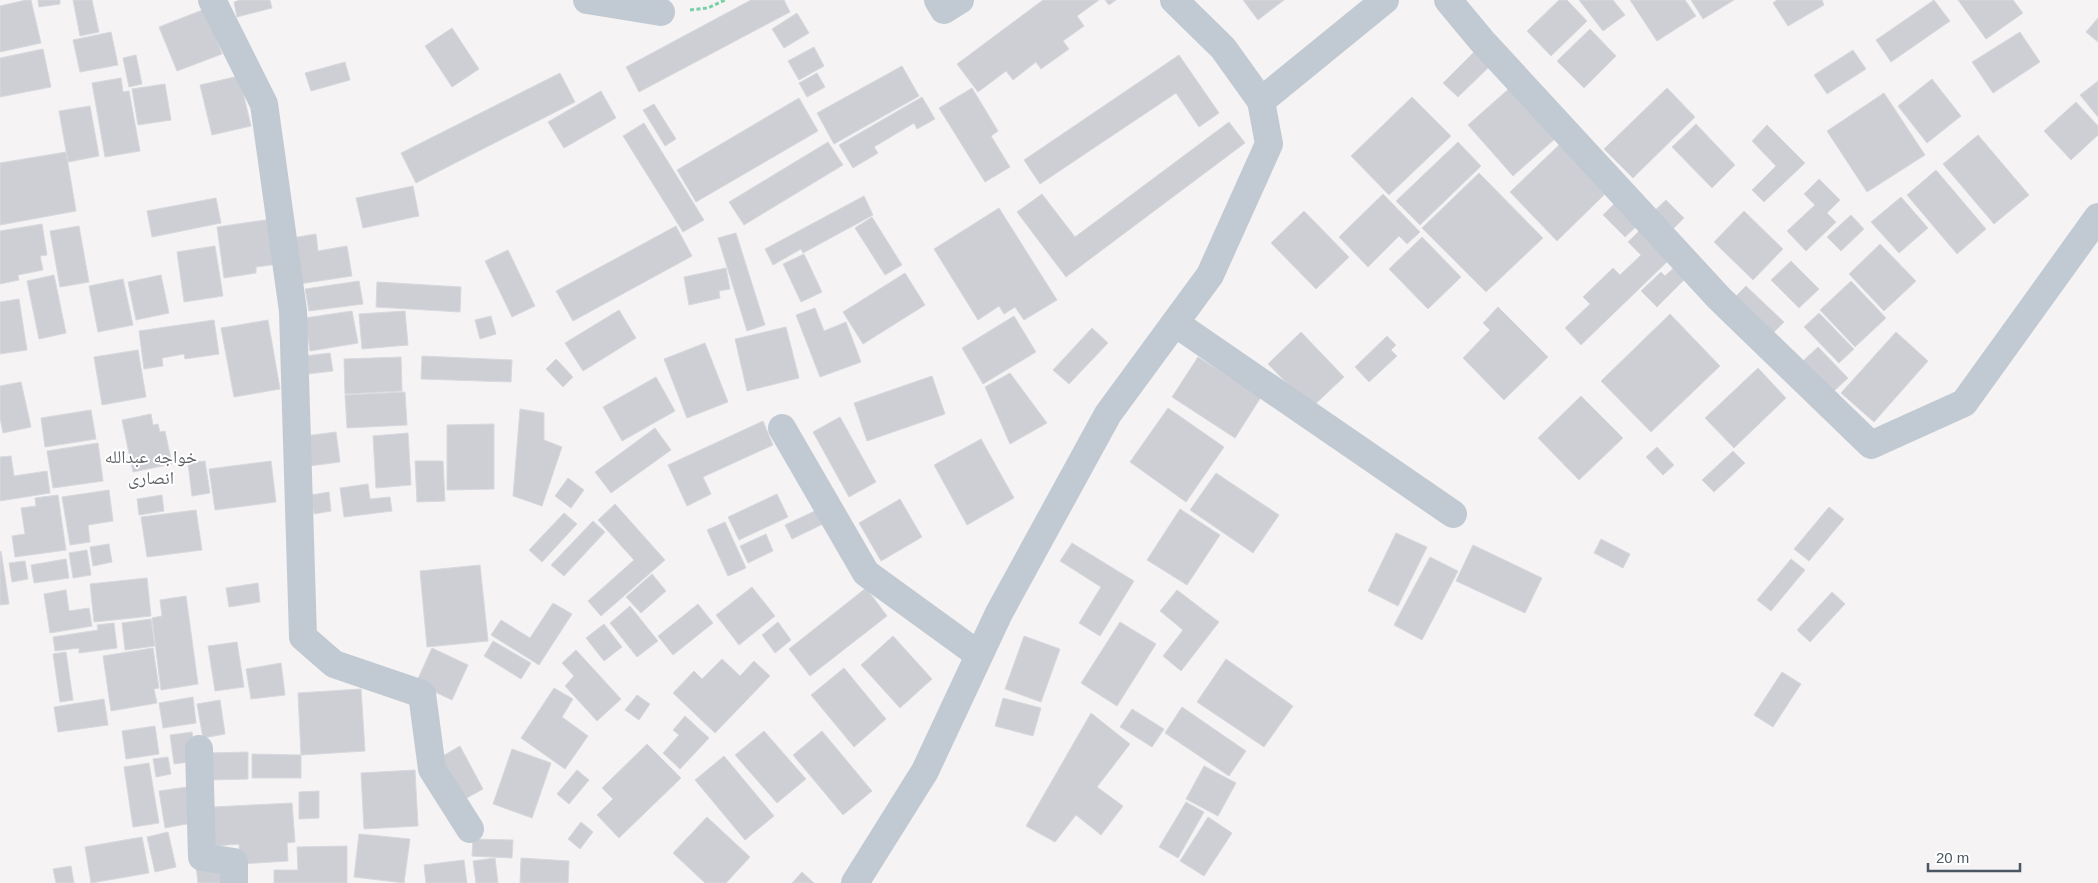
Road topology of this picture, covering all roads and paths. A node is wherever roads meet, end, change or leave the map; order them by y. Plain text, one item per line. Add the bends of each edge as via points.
1 (212, 0) edge
2 (588, 0) edge
3 (725, 0) edge
4 (938, 0) edge
5 (960, 0) edge
6 (1174, 0) edge
7 (1385, 0) edge
8 (1448, 0) edge
9 (662, 12) joint
10 (1261, 101) junction
11 (2098, 217) edge
12 (1175, 323) junction
13 (782, 428) dead end
14 (1453, 514) dead end
15 (979, 655) junction
16 (199, 749) dead end
17 (470, 829) dead end
18 (234, 883) edge
19 (855, 883) edge

1 - 17 street via 264,104 292,311 303,638 334,664 422,694 432,769
2 - 9 street
3 - 9 path via 708,8
4 - 5 street via 944,10
6 - 10 street via 1223,48
7 - 10 street
8 - 11 street via 1719,298 1871,445 1964,403
10 - 12 street via 1269,144 1210,276
12 - 14 street
12 - 15 street via 1108,414
13 - 15 street via 866,573
15 - 19 street via 925,771
16 - 18 street via 202,857 234,862

